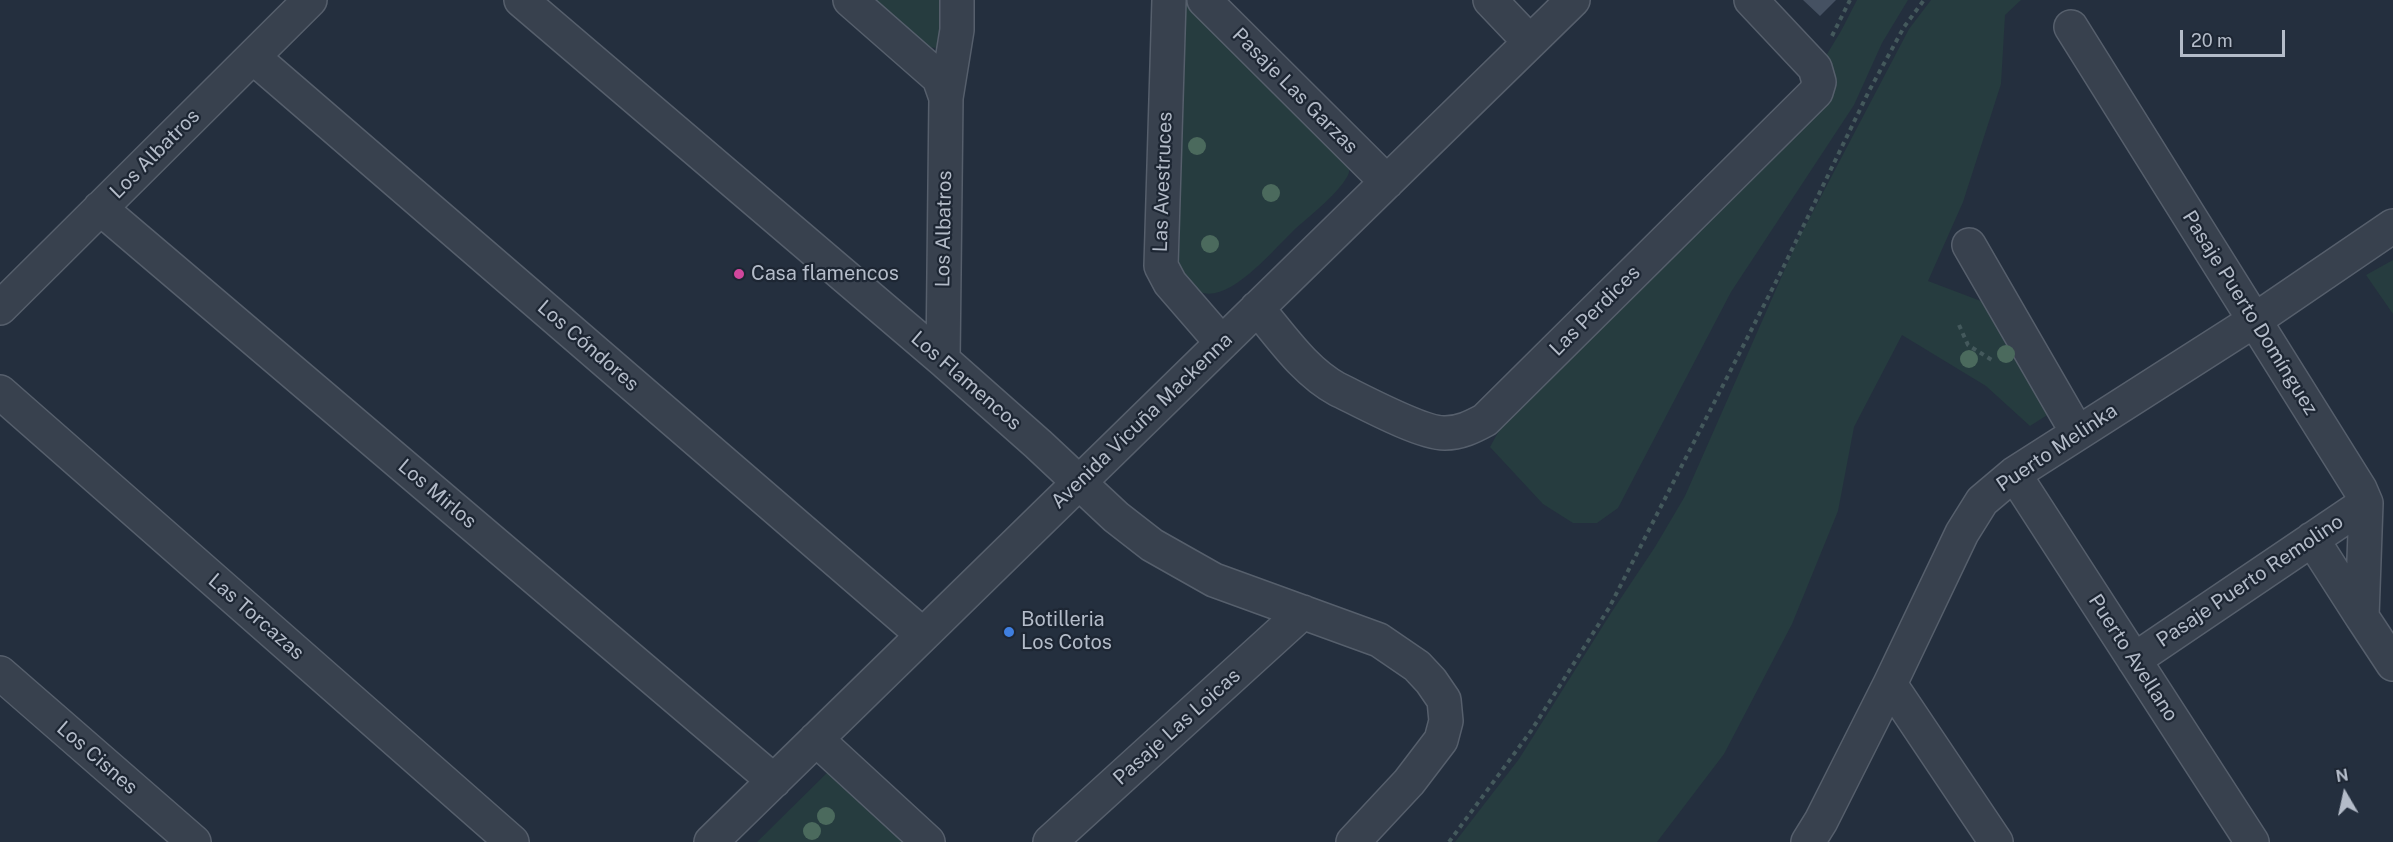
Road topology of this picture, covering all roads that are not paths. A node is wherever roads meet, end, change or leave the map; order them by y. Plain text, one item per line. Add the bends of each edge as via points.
1 (310, 0) edge
2 (521, 0) edge
3 (850, 0) edge
4 (957, 0) edge
5 (1169, 0) edge
6 (1204, 0) edge
7 (1490, 0) edge
8 (1573, 0) edge
9 (1751, 0) edge
10 (2071, 27) dead end
11 (1530, 42) junction
12 (253, 57) junction
13 (946, 98) junction
14 (1386, 182) junction
15 (100, 208) junction
16 (2393, 226) edge
17 (1969, 245) dead end
18 (0, 308) edge
19 (1257, 308) junction
20 (2255, 320) junction
21 (1222, 343) junction
22 (943, 360) junction
23 (0, 392) edge
24 (2077, 432) junction
25 (2014, 474) junction
26 (1079, 482) junction
27 (2366, 503) junction
28 (2312, 539) junction
29 (1303, 612) junction
30 (2362, 617) junction
31 (923, 635) junction
32 (2134, 660) junction
33 (2393, 664) edge
34 (0, 673) edge
35 (1890, 684) junction
36 (816, 739) junction
37 (774, 781) junction
38 (194, 842) edge
39 (512, 842) edge
40 (711, 842) edge
41 (928, 842) edge
42 (1050, 842) edge
43 (1353, 842) edge
44 (1808, 842) edge
45 (1996, 842) edge
46 (2252, 842) edge

1 - 12 street, Los Albatros
2 - 22 street, Los Flamencos
3 - 13 street, Los Albatros via 939,78
4 - 13 street, Los Albatros via 957,30
5 - 21 street, Las Avestruces via 1161,266 1170,284
6 - 14 street, Pasaje Las Garzas
7 - 11 street
8 - 11 street, Avenida Vicuña Mackenna
9 - 19 street, Las Perdices via 1815,68 1819,82 1816,92 1485,420 1456,432 1426,430 1336,389 1309,367
10 - 20 street, Pasaje Puerto Domínguez
11 - 14 street, Avenida Vicuña Mackenna
12 - 15 street, Los Albatros
12 - 31 street, Los Cóndores
13 - 22 street, Los Albatros
14 - 19 street, Avenida Vicuña Mackenna
15 - 18 street, Los Albatros
15 - 37 street, Los Mirlos
16 - 20 street, Puerto Melinka
17 - 24 street
19 - 21 street, Avenida Vicuña Mackenna
20 - 24 street, Puerto Melinka
20 - 27 street, Pasaje Puerto Domínguez
21 - 26 street, Avenida Vicuña Mackenna
22 - 26 street, Los Flamencos
23 - 39 street, Las Torcazas
24 - 25 street, Puerto Melinka
25 - 32 street, Puerto Avellano
25 - 35 street, Puerto Melinka via 1982,501 1962,533
26 - 29 street, Los Flamencos via 1116,517 1182,564 1214,580
26 - 31 street, Avenida Vicuña Mackenna
27 - 28 street, Pasaje Puerto Remolino
27 - 30 street, Pasaje Puerto Domínguez
28 - 30 street
28 - 32 street, Pasaje Puerto Remolino
29 - 42 street, Pasaje Las Loicas
29 - 43 street, Los Flamencos via 1379,640 1399,652 1417,666 1444,700 1446,721 1441,740 1409,782
30 - 33 street
31 - 36 street, Avenida Vicuña Mackenna
32 - 46 street, Puerto Avellano
34 - 38 street, Los Cisnes
35 - 44 street, Puerto Melinka
35 - 45 street
36 - 37 street, Avenida Vicuña Mackenna
36 - 41 street
37 - 40 street, Avenida Vicuña Mackenna

